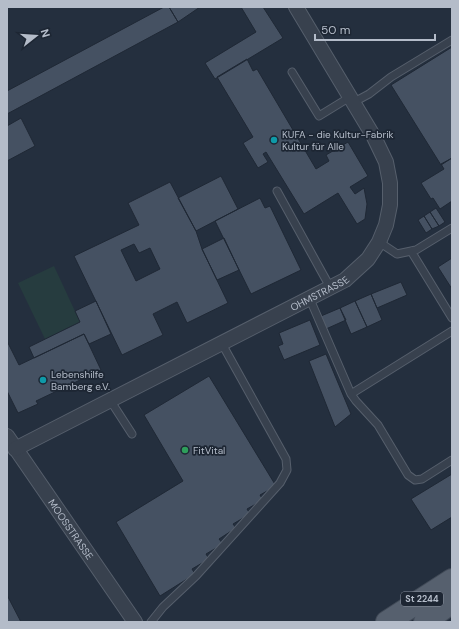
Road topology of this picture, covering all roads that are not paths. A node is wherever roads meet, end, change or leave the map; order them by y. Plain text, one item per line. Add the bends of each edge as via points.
1 (296, 7) edge
2 (452, 40) edge
3 (292, 72) dead end
4 (352, 100) junction
5 (276, 191) dead end
6 (452, 228) edge
7 (379, 242) junction
8 (411, 251) junction
9 (330, 287) junction
10 (309, 297) junction
11 (451, 317) edge
12 (451, 333) edge
13 (221, 342) junction
14 (352, 394) junction
15 (110, 400) junction
16 (132, 434) dead end
17 (7, 436) edge
18 (15, 449) junction
19 (452, 460) edge
20 (452, 580) edge
21 (452, 602) edge
22 (134, 622) edge
23 (151, 622) edge
24 (387, 622) edge
25 (425, 622) edge

1 - 4 street, OHMSTRASSE
2 - 4 lane via 390,77 369,94
3 - 4 lane via 319,116
4 - 7 street, OHMSTRASSE via 382,153 389,177 390,205
5 - 9 lane
6 - 8 lane
7 - 8 lane via 397,254
7 - 9 street, OHMSTRASSE via 368,259 345,280
8 - 11 lane
9 - 10 street, OHMSTRASSE
10 - 13 street, OHMSTRASSE
10 - 14 lane
11 - 12 lane
12 - 14 lane
13 - 15 street, OHMSTRASSE
13 - 23 lane via 286,458 287,470 280,483
14 - 19 lane via 378,425 412,479 422,479
15 - 16 lane
15 - 18 street, OHMSTRASSE
17 - 18 street, MOOSSTRASSE
18 - 22 street, MOOSSTRASSE
20 - 24 main road, St 2244
21 - 25 main road, St 2244

